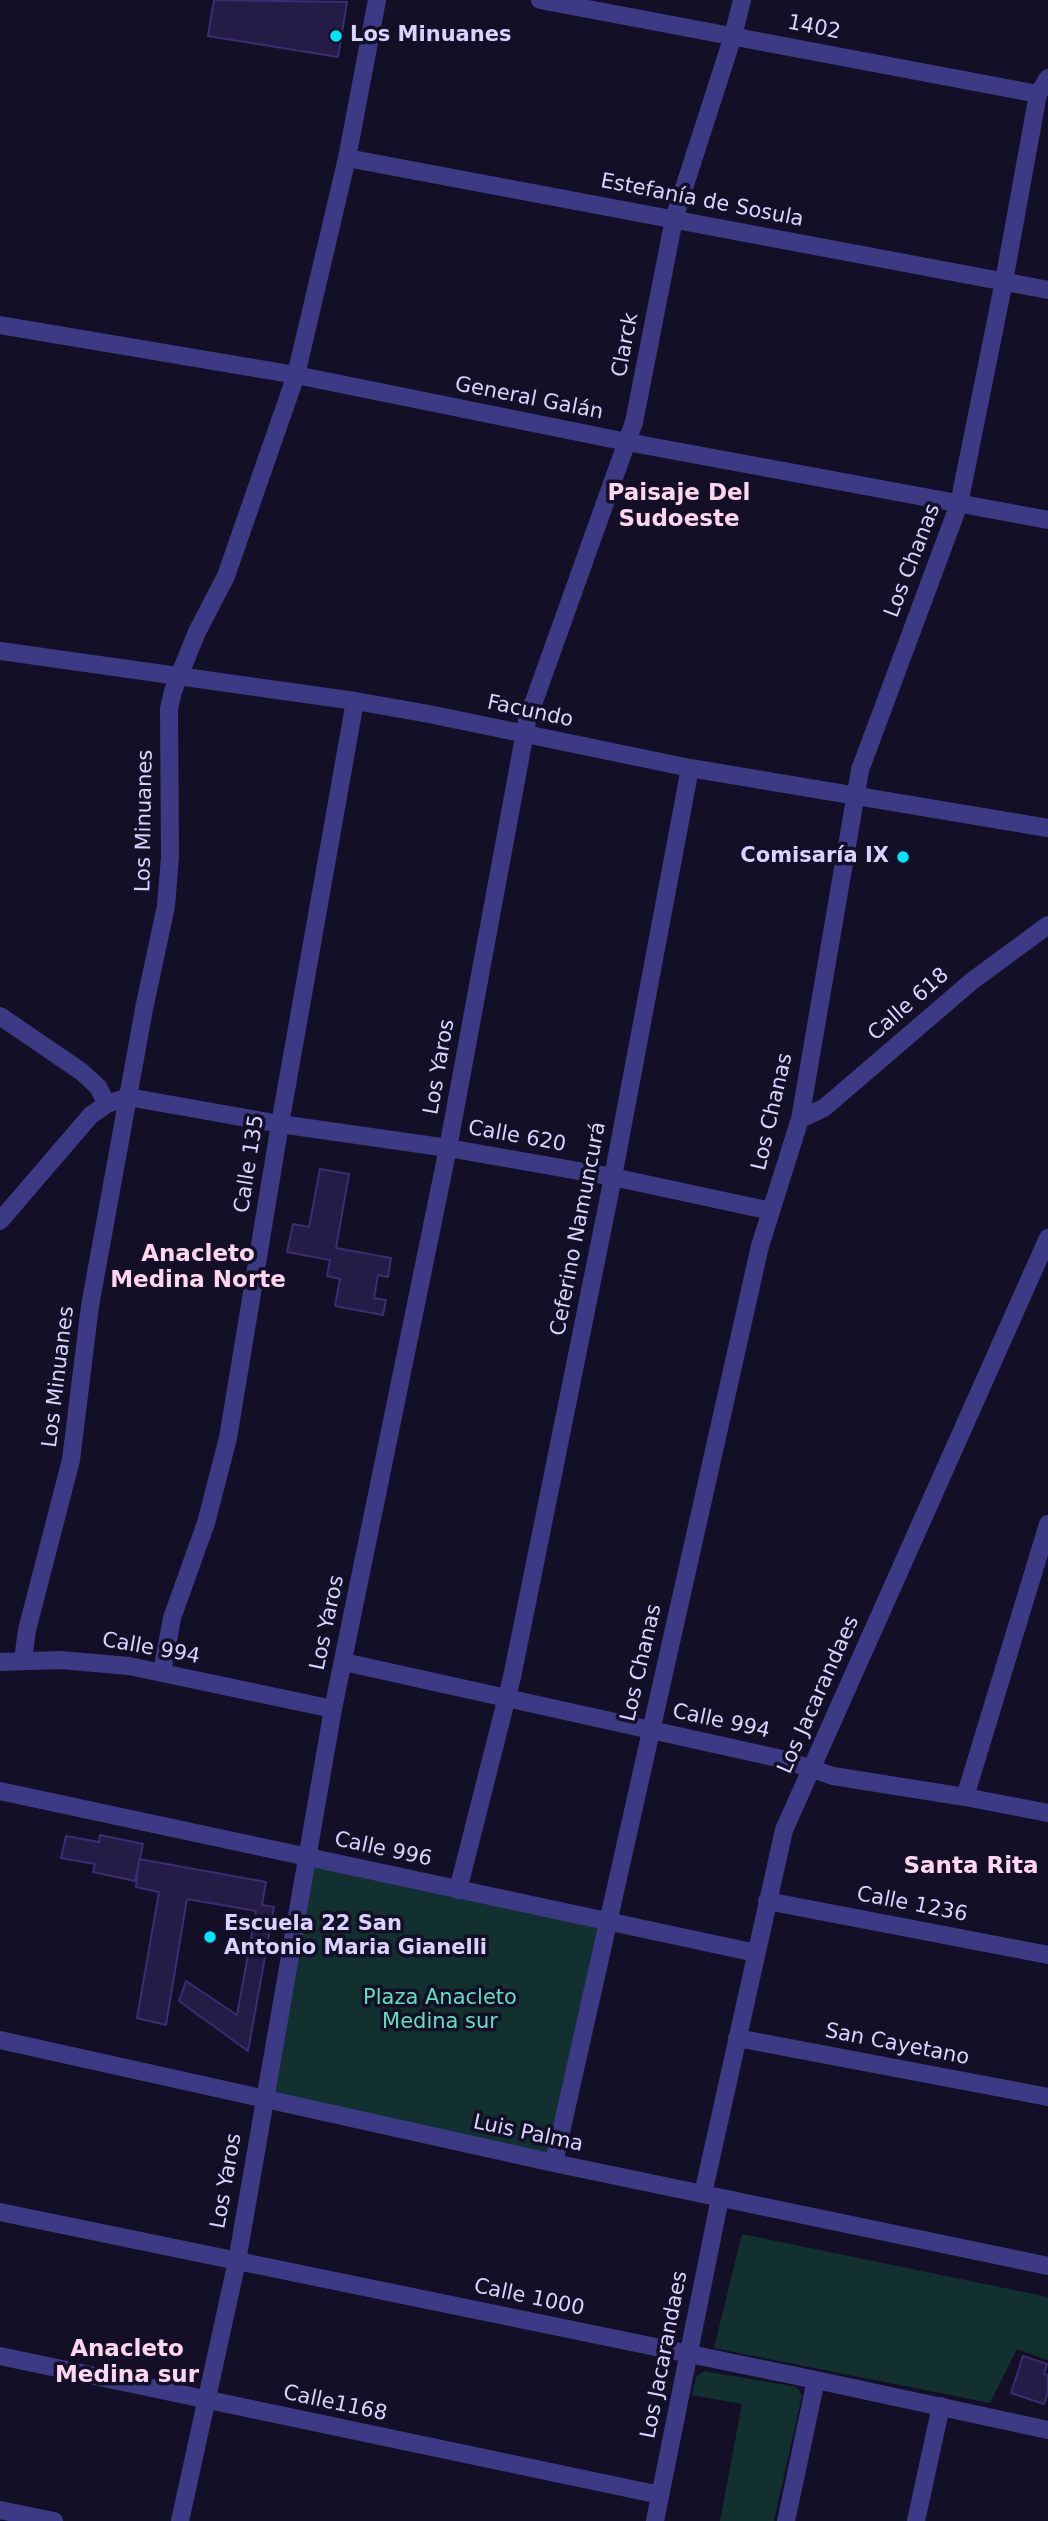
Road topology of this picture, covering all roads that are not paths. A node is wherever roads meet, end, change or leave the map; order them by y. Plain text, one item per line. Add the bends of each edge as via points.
1 (377, 0) edge
2 (540, 0) edge
3 (742, 0) edge
4 (733, 36) junction
5 (1048, 78) edge
6 (1038, 94) junction
7 (347, 158) junction
8 (674, 219) junction
9 (1004, 281) junction
10 (1048, 290) edge
11 (0, 325) edge
12 (296, 375) junction
13 (627, 442) junction
14 (959, 504) junction
15 (1048, 520) edge
16 (0, 651) edge
17 (179, 675) junction
18 (355, 701) junction
19 (524, 734) junction
20 (690, 768) junction
21 (855, 794) junction
22 (1048, 828) edge
23 (1048, 925) edge
24 (0, 1016) edge
25 (128, 1097) junction
26 (107, 1104) junction
27 (800, 1119) junction
28 (280, 1124) junction
29 (448, 1147) junction
30 (613, 1177) junction
31 (771, 1211) junction
32 (0, 1221) edge
33 (1048, 1238) edge
34 (1048, 1524) edge
35 (23, 1660) junction
36 (0, 1662) edge
37 (344, 1662) junction
38 (162, 1672) junction
39 (507, 1698) junction
40 (333, 1709) junction
41 (650, 1730) junction
42 (811, 1770) junction
43 (0, 1791) edge
44 (965, 1797) junction
45 (1048, 1813) edge
46 (306, 1857) junction
47 (458, 1890) junction
48 (767, 1901) junction
49 (608, 1922) junction
50 (756, 1953) junction
51 (1048, 1955) edge
52 (737, 2038) junction
53 (0, 2040) edge
54 (1048, 2097) edge
55 (265, 2098) junction
56 (554, 2163) junction
57 (712, 2196) junction
58 (0, 2212) edge
59 (237, 2261) junction
60 (1048, 2266) edge
61 (687, 2355) junction
62 (0, 2356) edge
63 (816, 2380) junction
64 (207, 2401) junction
65 (940, 2406) junction
66 (1048, 2430) edge
67 (660, 2495) junction
68 (0, 2510) edge
69 (54, 2521) edge
70 (180, 2521) edge
71 (655, 2521) edge
72 (786, 2521) edge
73 (916, 2521) edge

1 - 7 street, Los Minuanes
2 - 4 street, 1402
3 - 4 street, Clarck
4 - 6 street, 1402
4 - 8 street, Clarck
5 - 6 street, Los Chanas
6 - 9 street, Los Chanas
7 - 8 street, Estefanía de Sosula
7 - 12 street, Los Minuanes
8 - 9 street, Estefanía de Sosula
8 - 13 street, Clarck
9 - 10 street, Estefanía de Sosula
9 - 14 street, Los Chanas
11 - 12 street, General Galán
12 - 13 street, General Galán
12 - 17 street, Los Minuanes via 226,576
13 - 14 street, General Galán
13 - 19 street, Clarck
14 - 15 street, General Galán
14 - 21 street, Los Chanas via 864,755
16 - 17 street, Facundo
17 - 18 street, Facundo
17 - 25 street, Los Minuanes via 169,709 169,885
18 - 19 street, Facundo
18 - 28 street, Calle 135
19 - 20 street, Facundo
19 - 29 street, Los Yaros
20 - 21 street, Facundo
20 - 30 street, Ceferino Namuncurá
21 - 22 street, Facundo
21 - 27 street, Los Chanas
23 - 27 street, Calle 618 via 972,981 824,1108
24 - 26 street via 82,1072
25 - 26 street
25 - 28 street, Calle 620
25 - 35 street, Los Minuanes via 90,1306 71,1460
26 - 32 street via 91,1115
27 - 31 street, Los Chanas
28 - 29 street, Calle 620
28 - 38 street, Calle 135 via 228,1438 206,1523 172,1618
29 - 30 street, Calle 620
29 - 37 street, Los Yaros
30 - 31 street, Calle 620
30 - 39 street, Ceferino Namuncurá
31 - 41 street, Los Chanas
33 - 42 street, Los Jacarandaes
34 - 44 street
35 - 36 street, Calle 994
35 - 38 street, Calle 994 via 97,1662
37 - 39 street, Calle 994
37 - 40 street, Los Yaros
38 - 40 street, Calle 994
39 - 41 street, Calle 994
39 - 47 street, Ceferino Namuncurá
40 - 46 street, Los Yaros
41 - 42 street, Calle 994 via 782,1759
41 - 49 street, Los Chanas
42 - 44 street, Calle 994
42 - 48 street, Los Jacarandaes via 783,1830
43 - 46 street, Calle 996
44 - 45 street, Calle 994
46 - 47 street, Calle 996
46 - 55 street, Los Yaros
47 - 49 street, Calle 996
48 - 50 street, Los Jacarandaes
48 - 51 street, Calle 1236
49 - 50 street, Calle 996
49 - 56 street, Los Chanas
50 - 52 street, Los Jacarandaes
52 - 54 street, San Cayetano
52 - 57 street, Los Jacarandaes
53 - 55 street, Luis Palma
55 - 56 street, Luis Palma
55 - 59 street, Los Yaros
56 - 57 street, Luis Palma
57 - 60 street, Luis Palma
57 - 61 street, Los Jacarandaes
58 - 59 street, Calle 1000
59 - 61 street, Calle 1000
59 - 64 street, Los Yaros
61 - 63 street, Calle 1000
61 - 67 street, Los Jacarandaes
62 - 64 street, Calle1168
63 - 65 street, Calle 1000
63 - 72 street
64 - 67 street, Calle1168
64 - 70 street, Los Yaros
65 - 66 street, Calle 1000
65 - 73 street
67 - 71 street, Los Jacarandaes
68 - 69 street

